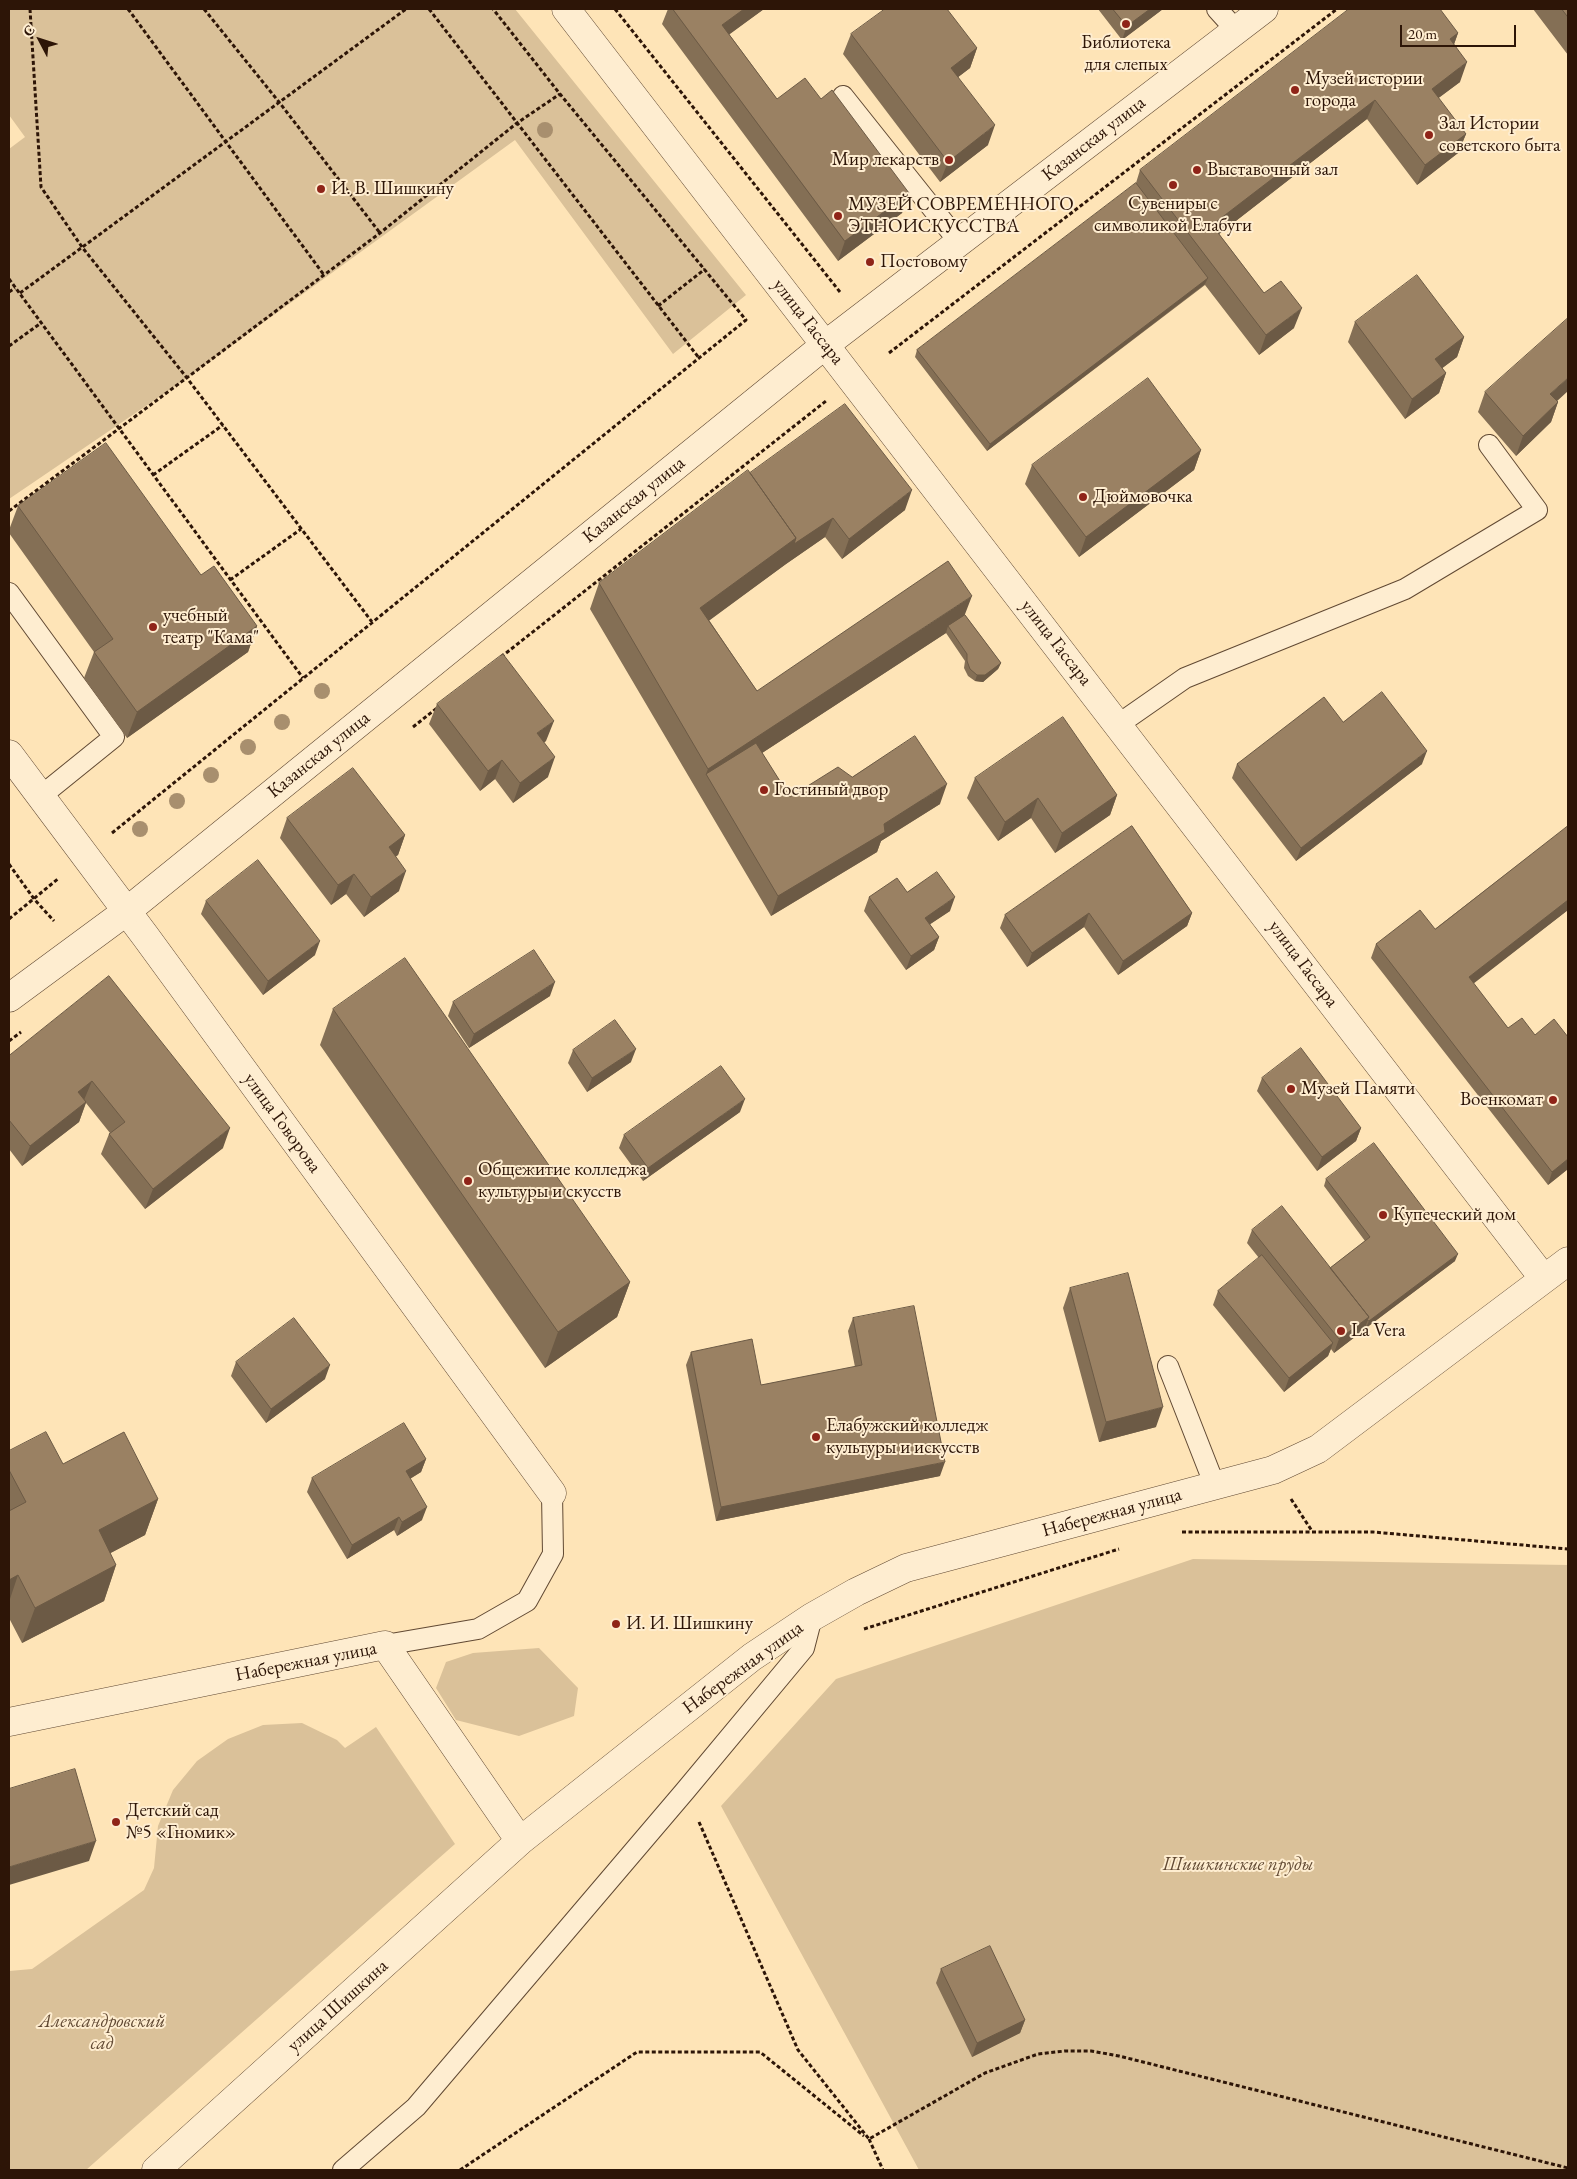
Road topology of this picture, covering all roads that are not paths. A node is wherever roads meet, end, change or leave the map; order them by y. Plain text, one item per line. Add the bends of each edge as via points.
1 (566, 9) edge
2 (1217, 9) edge
3 (1264, 9) edge
4 (1236, 30) junction
5 (843, 96) dead end
6 (960, 243) junction
7 (825, 345) junction
8 (1490, 445) dead end
9 (9, 593) edge
10 (1119, 724) junction
11 (9, 754) edge
12 (40, 796) junction
13 (127, 911) junction
14 (9, 998) edge
15 (1568, 1261) edge
16 (1544, 1279) junction
17 (1168, 1366) dead end
18 (1215, 1486) junction
19 (552, 1493) joint
20 (812, 1617) junction
21 (385, 1645) junction
22 (9, 1722) edge
23 (520, 1841) junction
24 (156, 2170) edge
25 (343, 2170) edge

1 - 7 street, улица Гассара
2 - 4 lane
3 - 4 street, Казанская улица
4 - 6 street, Казанская улица
5 - 6 lane
6 - 7 street, Казанская улица
7 - 10 street, улица Гассара
7 - 13 street, Казанская улица
8 - 10 lane via 1537,510 1405,589 1185,678
9 - 12 lane via 114,737
10 - 16 street, улица Гассара
11 - 12 street, улица Говорова
12 - 13 street, улица Говорова
13 - 14 street, Казанская улица
13 - 19 street, улица Говорова
15 - 16 street, Набережная улица
16 - 18 street, Набережная улица via 1318,1449 1273,1470
17 - 18 lane
18 - 20 street, Набережная улица via 906,1568
19 - 21 lane via 554,1554 527,1601 478,1629
20 - 23 street, Набережная улица via 752,1657
20 - 25 lane via 804,1648 685,1791 416,2107
21 - 22 street, Набережная улица
21 - 23 street, Набережная улица
23 - 24 street, улица Шишкина

